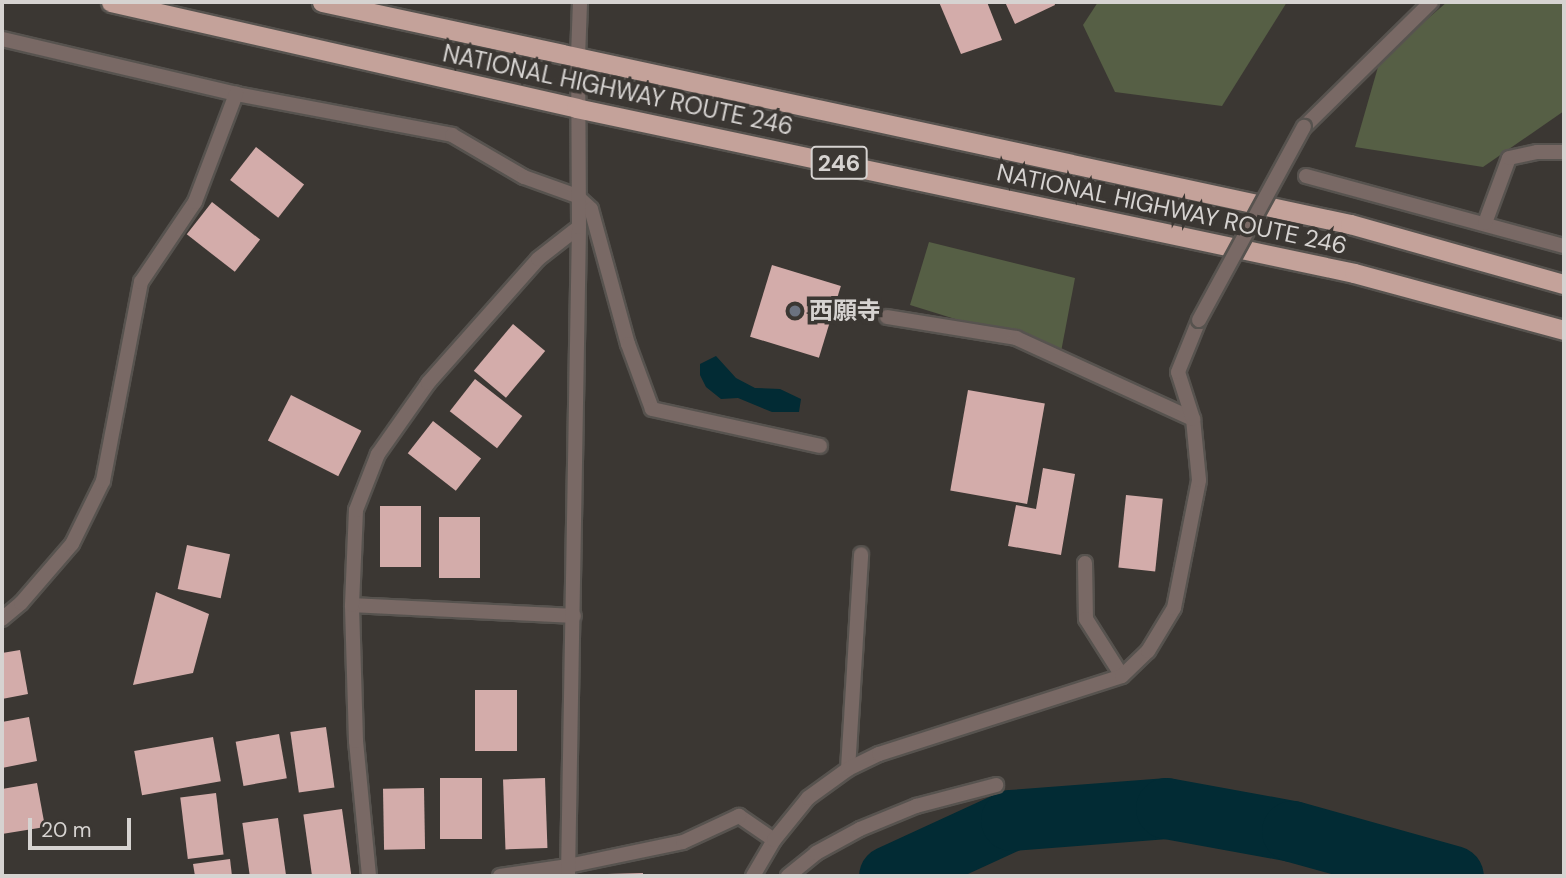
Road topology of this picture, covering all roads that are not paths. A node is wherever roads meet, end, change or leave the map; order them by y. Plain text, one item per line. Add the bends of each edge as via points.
1 (111, 2) edge
2 (323, 2) edge
3 (580, 2) edge
4 (1432, 2) edge
5 (2, 39) edge
6 (578, 57) junction
7 (236, 94) junction
8 (576, 108) junction
9 (1564, 152) edge
10 (1306, 176) dead end
11 (577, 196) junction
12 (1485, 223) junction
13 (579, 227) junction
14 (1564, 246) edge
15 (1564, 284) edge
16 (887, 317) dead end
17 (1564, 330) edge
18 (1193, 419) junction
19 (820, 446) dead end
20 (861, 554) dead end
21 (1085, 563) dead end
22 (352, 605) junction
23 (574, 616) junction
24 (2, 619) edge
25 (1122, 676) junction
26 (848, 769) junction
27 (996, 785) dead end
28 (774, 841) junction
29 (568, 871) edge
30 (369, 876) edge
31 (500, 876) edge
32 (753, 876) edge
33 (788, 876) edge

1 - 8 highway, NATIONAL HIGHWAY ROUTE 246 / 246
2 - 6 highway, NATIONAL HIGHWAY ROUTE 246 / 246
3 - 6 street
4 - 18 street, bridge via 1304,127 1199,320 1178,372
5 - 7 street
6 - 8 street
6 - 15 highway, NATIONAL HIGHWAY ROUTE 246 / 246 via 1350,224
7 - 11 street via 452,135 524,177
7 - 24 street via 195,202 141,282 103,481 72,544 22,603
8 - 11 street
8 - 17 highway, NATIONAL HIGHWAY ROUTE 246 / 246 via 1354,273
9 - 12 street via 1509,158
10 - 12 street
11 - 13 street
11 - 19 street via 590,209 628,344 652,409
12 - 14 street
13 - 22 street via 537,258 428,383 378,454 356,510
13 - 23 street
16 - 18 street via 1016,338
18 - 25 street via 1199,480 1174,608 1149,651
20 - 26 street
21 - 25 street via 1086,619
22 - 23 street
22 - 30 street via 356,741
23 - 29 street
25 - 26 street via 879,754
26 - 28 street via 808,798
27 - 33 street via 916,806 860,829 816,853
28 - 29 street via 739,816 683,842
28 - 32 street
29 - 31 street

